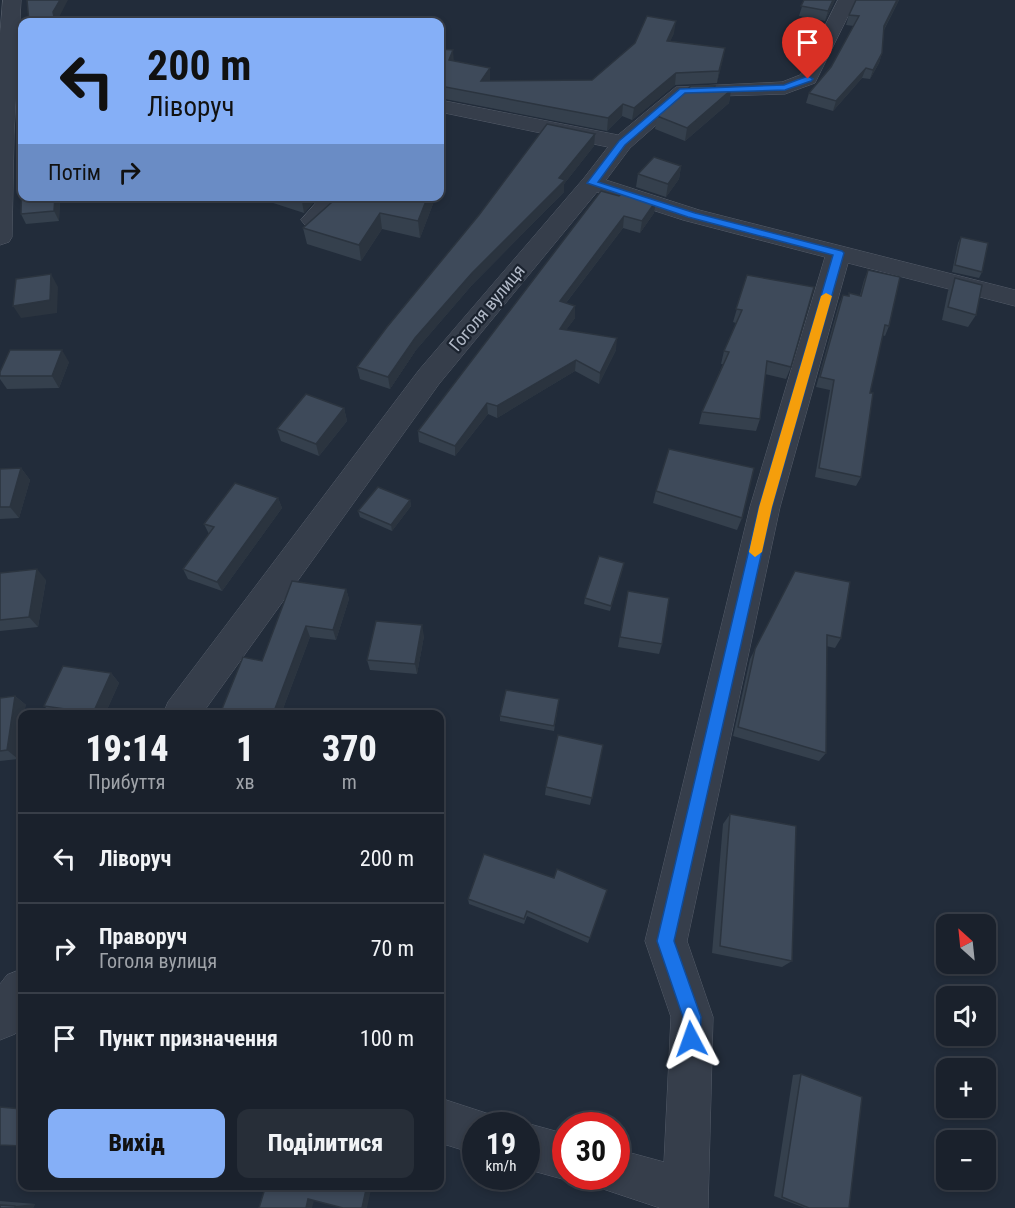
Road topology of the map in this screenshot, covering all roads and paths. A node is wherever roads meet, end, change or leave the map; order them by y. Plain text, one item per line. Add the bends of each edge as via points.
1 (12, 0) edge
2 (847, 0) edge
3 (444, 107) edge
4 (622, 143) junction
5 (592, 183) junction
6 (331, 201) edge
7 (314, 220) edge
8 (0, 237) edge
9 (839, 253) junction
10 (1015, 298) edge
11 (184, 710) edge
12 (444, 1122) edge
13 (462, 1127) edge
14 (630, 1178) edge
15 (685, 1200) edge

1 - 8 street
2 - 4 street, Гоголя вулиця via 808,79 785,88 683,91
3 - 4 street
4 - 5 street, Гоголя вулиця
5 - 9 street via 691,215
5 - 11 street, Гоголя вулиця via 429,377
6 - 7 street
9 - 10 street
9 - 15 street via 765,507 666,941 692,1017
12 - 13 street
14 - 15 street

